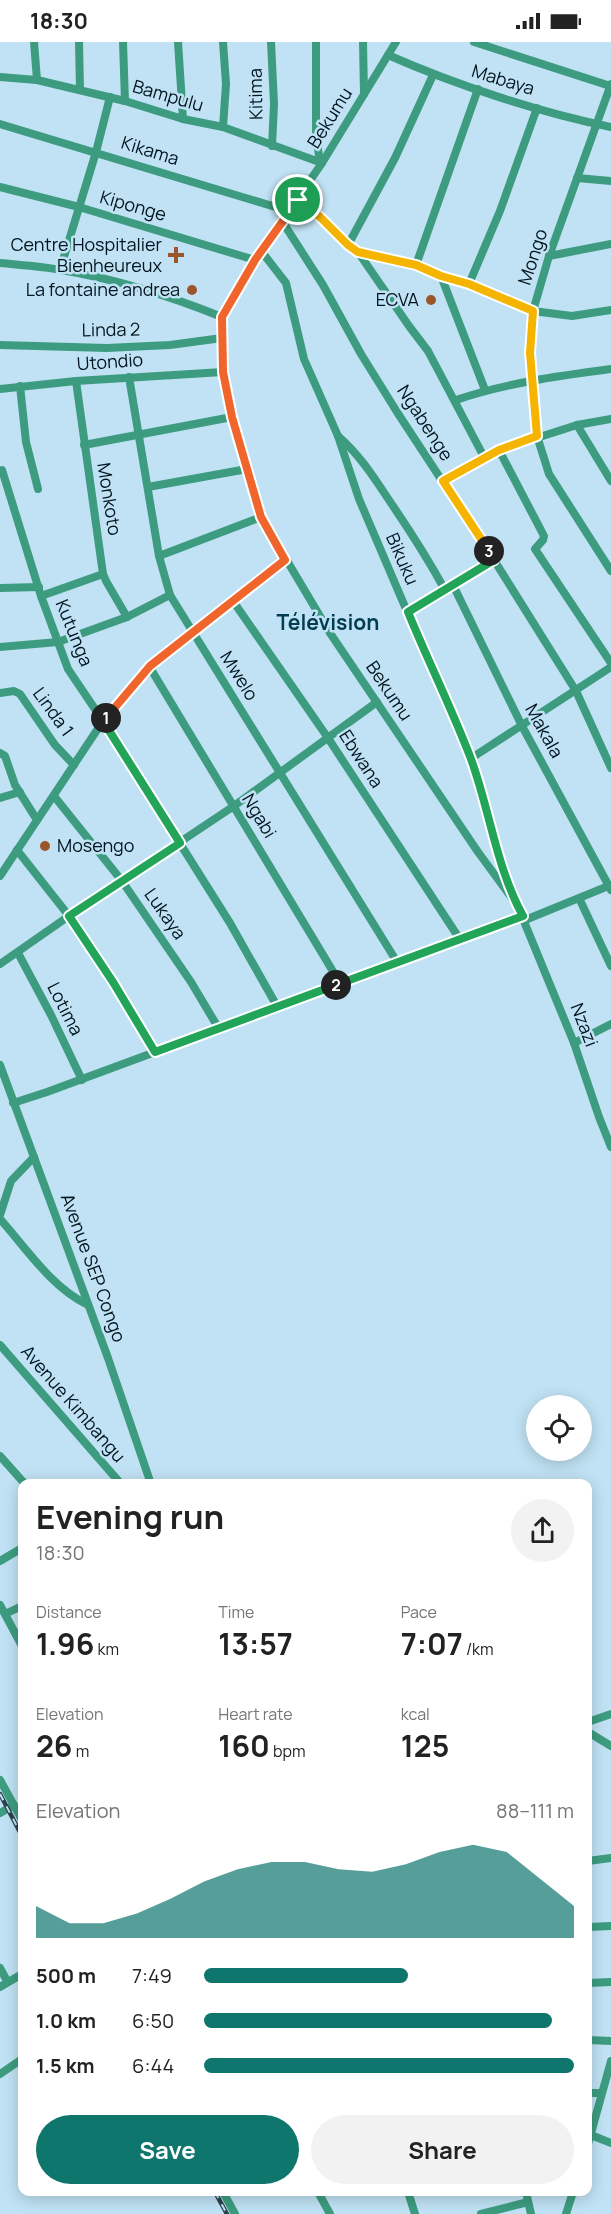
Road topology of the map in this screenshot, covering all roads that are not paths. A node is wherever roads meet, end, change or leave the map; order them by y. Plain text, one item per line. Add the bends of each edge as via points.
1 (34, 42) edge
2 (79, 42) edge
3 (123, 42) edge
4 (178, 42) edge
5 (223, 42) edge
6 (271, 42) edge
7 (316, 42) edge
8 (363, 42) edge
9 (396, 42) edge
10 (474, 42) edge
11 (388, 55) junction
12 (433, 75) junction
13 (0, 77) edge
14 (37, 80) junction
15 (610, 85) edge
16 (478, 89) junction
17 (80, 90) junction
18 (364, 94) junction
19 (110, 97) junction
20 (125, 101) junction
21 (537, 108) junction
22 (183, 119) junction
23 (0, 124) edge
24 (596, 124) junction
25 (223, 127) junction
26 (611, 127) edge
27 (272, 146) junction
28 (96, 152) junction
29 (321, 163) junction
30 (577, 178) junction
31 (611, 181) edge
32 (0, 187) edge
33 (298, 200) junction
34 (78, 207) junction
35 (289, 211) junction
36 (282, 221) junction
37 (611, 244) edge
38 (348, 245) junction
39 (262, 252) junction
40 (358, 252) junction
41 (549, 256) junction
42 (255, 260) junction
43 (0, 263) edge
44 (416, 265) junction
45 (60, 270) junction
46 (441, 276) junction
47 (469, 284) junction
48 (611, 310) edge
49 (533, 311) junction
50 (222, 317) junction
51 (222, 338) junction
52 (0, 345) edge
53 (611, 369) edge
54 (223, 372) junction
55 (129, 377) junction
56 (531, 380) junction
57 (76, 381) junction
58 (20, 386) junction
59 (0, 389) edge
60 (485, 390) junction
61 (456, 400) junction
62 (232, 417) junction
63 (611, 419) edge
64 (577, 425) junction
65 (139, 434) junction
66 (338, 436) junction
67 (537, 436) junction
68 (84, 445) junction
69 (499, 450) junction
70 (484, 457) junction
71 (247, 469) junction
72 (2, 470) dead end
73 (443, 481) junction
74 (611, 481) edge
75 (148, 487) junction
76 (38, 489) dead end
77 (261, 517) junction
78 (159, 556) junction
79 (285, 560) junction
80 (494, 560) junction
81 (611, 571) edge
82 (104, 574) junction
83 (453, 585) junction
84 (0, 588) edge
85 (445, 590) junction
86 (40, 592) junction
87 (170, 595) junction
88 (233, 601) junction
89 (408, 612) junction
90 (127, 617) junction
91 (191, 632) junction
92 (58, 642) junction
93 (0, 647) edge
94 (611, 665) edge
95 (150, 666) junction
96 (576, 691) junction
97 (0, 693) edge
98 (377, 702) junction
99 (103, 721) junction
100 (522, 726) junction
101 (328, 738) junction
102 (0, 753) edge
103 (470, 759) junction
104 (74, 765) junction
105 (611, 768) edge
106 (279, 772) junction
107 (20, 792) junction
108 (54, 796) junction
109 (0, 798) edge
110 (234, 806) junction
111 (37, 820) junction
112 (180, 843) junction
113 (17, 850) junction
114 (0, 876) edge
115 (122, 881) junction
116 (610, 886) edge
117 (579, 898) junction
118 (514, 901) junction
119 (69, 916) junction
120 (524, 918) junction
121 (459, 938) junction
122 (18, 953) junction
123 (397, 962) junction
124 (0, 964) edge
125 (611, 966) edge
126 (340, 983) junction
127 (278, 1008) junction
128 (611, 1024) edge
129 (219, 1029) junction
130 (574, 1043) junction
131 (155, 1052) junction
132 (0, 1065) edge
133 (82, 1080) junction
134 (13, 1103) junction
135 (611, 1147) edge
136 (34, 1156) junction
137 (0, 1217) edge
138 (88, 1305) junction
139 (0, 1345) edge
140 (0, 1456) edge
141 (21, 1479) edge
142 (115, 1479) edge
143 (149, 1479) edge
144 (18, 1550) edge
145 (0, 1561) edge
146 (0, 1605) edge
147 (18, 1608) edge
148 (5, 1614) junction
149 (18, 1638) edge
150 (611, 1714) edge
151 (592, 1721) edge
152 (592, 1734) edge
153 (611, 1746) edge
154 (0, 1780) edge
155 (14, 1805) junction
156 (18, 1812) edge
157 (0, 1813) edge
158 (611, 1857) edge
159 (592, 1860) edge
160 (611, 1926) edge
161 (592, 1927) edge
162 (0, 1968) edge
163 (18, 1976) edge
164 (611, 1982) edge
165 (592, 1983) edge
166 (4, 1984) edge
167 (592, 2040) edge
168 (611, 2041) edge
169 (611, 2061) edge
170 (18, 2062) edge
171 (0, 2074) edge
172 (592, 2093) edge
173 (601, 2093) junction
174 (592, 2128) edge
175 (592, 2140) edge
176 (611, 2144) edge
177 (225, 2196) edge
178 (320, 2196) edge
179 (409, 2196) edge
180 (527, 2196) edge
181 (572, 2196) edge
182 (528, 2202) junction
183 (235, 2214) edge
184 (330, 2214) edge
185 (416, 2214) edge
186 (481, 2214) edge
187 (531, 2214) edge
188 (567, 2214) edge

1 - 14 street
2 - 17 street
3 - 20 street
4 - 22 street
5 - 25 street
6 - 27 street, Kitima
7 - 29 street via 316,136
8 - 18 street
9 - 11 street, Bekumu
10 - 15 street
11 - 12 street, Mabaya
11 - 18 street, Bekumu
12 - 16 street, Mabaya
12 - 38 street via 395,158
13 - 14 street, Bampulu
14 - 17 street, Bampulu
15 - 24 street, Mongo
16 - 21 street, Mabaya
16 - 44 street
17 - 19 street, Bampulu
18 - 29 street, Bekumu
19 - 20 street, Bampulu
19 - 28 street
20 - 22 street, Bampulu
21 - 24 street, Mabaya
21 - 47 street
22 - 25 street, Bampulu
23 - 28 street, Kikama
24 - 26 street, Mabaya
24 - 30 street, Mongo
25 - 27 street, Bampulu
27 - 29 street, Bampulu
28 - 34 street
28 - 35 street, Kikama
29 - 33 street, Bekumu
30 - 31 street
30 - 41 street, Mongo
32 - 34 street, Kiponge
33 - 35 street, Bekumu
33 - 38 street
34 - 42 street, Kiponge
34 - 45 street
35 - 36 street, Bekumu
36 - 39 street, Bekumu
36 - 73 street, Ngabenge
37 - 41 street
38 - 40 street
39 - 42 street, Bekumu
39 - 66 street, Bikuku via 286,284 304,358
40 - 44 street
40 - 61 street via 428,351
41 - 49 street, Mongo
42 - 50 street, Bekumu
43 - 45 street
44 - 46 street
45 - 50 street via 175,298
46 - 47 street
46 - 60 street
47 - 49 street
48 - 49 street via 572,316
49 - 56 street, Mongo
50 - 51 street, Bekumu
51 - 52 street, Linda 2 via 107,348
51 - 54 street, Bekumu
53 - 56 street
54 - 55 street, Utondio
54 - 62 street, Bekumu
55 - 57 street, Utondio
55 - 65 street, Mwelo
56 - 60 street
56 - 67 street, Mongo
57 - 58 street, Utondio
57 - 68 street, Monkoto
58 - 59 street, Utondio
58 - 76 street via 26,442
60 - 61 street
61 - 70 street
62 - 65 street
62 - 71 street, Bekumu
63 - 64 street
64 - 67 street
64 - 74 street
65 - 68 street
65 - 75 street, Mwelo
66 - 85 street via 370,470
66 - 89 street, Bikuku via 359,500
67 - 69 street
67 - 81 street, Mongo via 552,482
68 - 82 street, Monkoto
69 - 70 street
69 - 94 street via 544,536 535,549
70 - 73 street
71 - 75 street
71 - 77 street, Bekumu
72 - 86 street, Kutunga
73 - 80 street, Ngabenge
75 - 78 street, Mwelo
77 - 78 street
77 - 79 street, Bekumu
78 - 87 street, Mwelo
79 - 88 street
79 - 98 street, Bekumu
80 - 83 street
80 - 96 street, Ngabenge
82 - 86 street
82 - 90 street, Monkoto
83 - 85 street
83 - 100 street, Makala
84 - 86 street
85 - 89 street
86 - 92 street, Kutunga
87 - 90 street
87 - 91 street, Mwelo
88 - 91 street
88 - 101 street, Ebwana
89 - 103 street, Bikuku
90 - 92 street
91 - 95 street
91 - 106 street, Mwelo
92 - 93 street
92 - 99 street, Kutunga via 68,669
94 - 96 street
95 - 99 street
95 - 110 street, Ngabi
96 - 100 street
96 - 105 street, Ngabenge
97 - 104 street, Linda 1 via 20,694 55,745
98 - 101 street
98 - 118 street, Bekumu
99 - 104 street
99 - 112 street, Kutunga
100 - 103 street
100 - 116 street, Makala
101 - 106 street
101 - 121 street, Ebwana
102 - 107 street via 5,756
103 - 118 street, Bikuku
104 - 108 street
106 - 110 street
106 - 123 street, Mwelo
107 - 109 street
107 - 111 street
108 - 111 street
108 - 115 street, Lukaya
110 - 112 street
110 - 126 street, Ngabi
111 - 113 street
112 - 115 street
112 - 127 street, Kutunga
113 - 114 street
113 - 119 street
115 - 119 street
115 - 129 street, Lukaya
116 - 117 street
117 - 120 street
117 - 125 street
118 - 120 street, Bikuku
119 - 122 street
119 - 131 street
120 - 121 street
120 - 130 street, Nzazi
121 - 123 street
122 - 124 street
122 - 133 street, Lotima
123 - 126 street
126 - 127 street
127 - 129 street
128 - 130 street
129 - 131 street
130 - 135 street, Nzazi
131 - 133 street
132 - 134 street, Avenue SEP Congo
133 - 134 street
134 - 136 street, Avenue SEP Congo
136 - 137 street via 11,1181
136 - 138 street, Avenue SEP Congo
137 - 138 street via 50,1276
138 - 143 street, Avenue SEP Congo
139 - 142 street, Avenue Kimbangu
140 - 141 street
144 - 145 street
146 - 148 street
147 - 148 street
148 - 149 street
150 - 151 street
152 - 153 street
154 - 155 street
155 - 156 street
155 - 157 street
158 - 159 street
160 - 161 street
162 - 166 street
163 - 166 street
164 - 165 street
167 - 168 street
169 - 173 street
170 - 171 street
172 - 173 street
173 - 174 street
175 - 176 street
177 - 183 street
178 - 184 street
179 - 185 street
180 - 182 street
181 - 188 street
182 - 186 street
182 - 187 street

